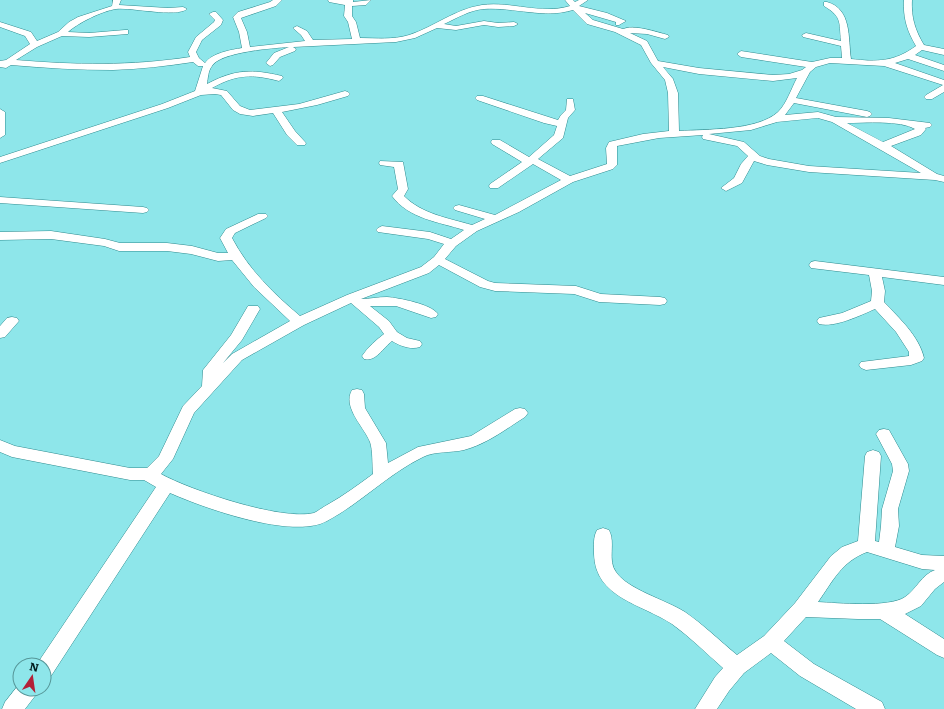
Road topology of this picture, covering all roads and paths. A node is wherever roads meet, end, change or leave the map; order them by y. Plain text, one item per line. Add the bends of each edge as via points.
1 (278, 0) edge
2 (332, 0) edge
3 (367, 0) edge
4 (584, 0) edge
5 (908, 0) edge
6 (170, 2) dead end
7 (348, 2) edge
8 (116, 4) edge
9 (827, 4) dead end
10 (573, 5) edge
11 (142, 8) junction
12 (183, 9) dead end
13 (559, 11) junction
14 (213, 14) dead end
15 (590, 22) junction
16 (0, 24) edge
17 (514, 24) dead end
18 (436, 26) junction
19 (606, 26) junction
20 (297, 28) dead end
21 (618, 30) junction
22 (125, 32) dead end
23 (61, 34) junction
24 (806, 35) dead end
25 (665, 37) dead end
26 (357, 41) junction
27 (311, 44) junction
28 (34, 45) junction
29 (300, 45) junction
30 (846, 45) junction
31 (944, 46) edge
32 (921, 47) junction
33 (246, 49) junction
34 (944, 52) edge
35 (742, 54) dead end
36 (909, 56) junction
37 (195, 59) junction
38 (847, 62) junction
39 (4, 63) edge
40 (270, 63) dead end
41 (655, 63) junction
42 (885, 63) junction
43 (206, 67) junction
44 (944, 68) edge
45 (809, 69) junction
46 (0, 73) edge
47 (279, 78) dead end
48 (944, 83) edge
49 (944, 88) edge
50 (199, 93) junction
51 (345, 94) dead end
52 (930, 97) dead end
53 (480, 98) dead end
54 (791, 100) junction
55 (570, 101) dead end
56 (854, 101) dead end
57 (840, 109) junction
58 (276, 111) junction
59 (0, 112) edge
60 (818, 115) junction
61 (776, 119) junction
62 (835, 120) junction
63 (889, 121) junction
64 (562, 124) junction
65 (913, 124) junction
66 (927, 125) dead end
67 (674, 134) junction
68 (689, 134) junction
69 (0, 135) edge
70 (496, 142) dead end
71 (301, 143) dead end
72 (882, 146) junction
73 (754, 156) junction
74 (0, 160) edge
75 (530, 161) junction
76 (384, 162) dead end
77 (940, 178) edge
78 (570, 180) junction
79 (494, 186) dead end
80 (726, 188) dead end
81 (0, 200) edge
82 (458, 208) dead end
83 (143, 210) dead end
84 (262, 216) dead end
85 (494, 218) junction
86 (473, 228) junction
87 (382, 230) dead end
88 (0, 236) edge
89 (452, 243) junction
90 (234, 256) junction
91 (438, 260) junction
92 (815, 265) dead end
93 (874, 272) junction
94 (944, 281) edge
95 (355, 301) junction
96 (660, 301) dead end
97 (877, 303) junction
98 (253, 309) dead end
99 (431, 314) dead end
100 (12, 321) dead end
101 (824, 321) dead end
102 (299, 322) junction
103 (0, 334) edge
104 (392, 335) junction
105 (415, 344) dead end
106 (369, 356) dead end
107 (866, 366) dead end
108 (209, 386) junction
109 (357, 394) dead end
110 (520, 413) dead end
111 (884, 434) dead end
112 (0, 446) edge
113 (873, 456) dead end
114 (147, 474) junction
115 (381, 477) junction
116 (166, 485) junction
117 (603, 535) dead end
118 (866, 545) junction
119 (886, 550) junction
120 (944, 563) edge
121 (944, 574) edge
122 (802, 609) junction
123 (884, 611) junction
124 (770, 642) junction
125 (944, 649) edge
126 (52, 658) edge
127 (737, 667) junction
128 (22, 697) edge
129 (12, 709) edge
130 (706, 709) edge
131 (875, 709) edge

1 - 33 street via 237,17
2 - 7 street
3 - 7 street via 361,4
4 - 10 street
5 - 32 street via 910,29
6 - 11 street
7 - 26 street via 348,16
8 - 11 street
8 - 23 street via 72,24
9 - 30 street via 842,17
10 - 13 street
10 - 15 street
10 - 19 street via 622,22
11 - 12 street
13 - 15 street
13 - 18 street via 482,7
14 - 37 street via 219,20 218,23 199,39 192,52
15 - 19 street
16 - 28 street via 28,34
17 - 18 street via 484,23 456,28
18 - 26 street via 402,40
19 - 21 street
20 - 27 street
21 - 25 street via 647,32
21 - 41 street via 644,43
22 - 23 street
23 - 28 street
24 - 30 street
26 - 27 street
27 - 29 street
28 - 39 street
29 - 33 street
29 - 40 street via 277,55
30 - 38 street
31 - 32 street
32 - 34 street
32 - 36 street
33 - 43 street via 218,57
35 - 45 street
36 - 42 street
36 - 44 street
37 - 39 street via 148,65
37 - 43 street
38 - 42 street
38 - 45 street via 825,62
39 - 46 street
41 - 45 street via 773,78 790,77
41 - 67 street via 669,79 673,93
42 - 48 street
43 - 50 street
45 - 54 street
47 - 50 street via 256,73 231,75
49 - 52 street
50 - 58 street via 224,93 235,108 244,112
50 - 74 street
51 - 58 street via 316,104
53 - 64 street
54 - 57 street
54 - 61 street
55 - 64 street via 571,111 564,117
56 - 57 street
57 - 60 street via 835,113
57 - 63 street
58 - 71 street
59 - 69 street
60 - 61 street
60 - 62 street
61 - 68 street via 746,127
62 - 63 street
62 - 72 street
63 - 65 street
64 - 75 street via 559,136
65 - 66 street
65 - 72 street via 921,129 917,133
67 - 68 street
67 - 78 street via 613,144 612,165
68 - 73 street via 732,141 740,144
70 - 75 street
72 - 77 street
73 - 77 street via 767,162 808,169
73 - 80 street via 749,159 740,180
75 - 78 street via 544,165
75 - 79 street
76 - 86 street via 399,164 403,189 398,196 402,201 423,214
78 - 85 street via 532,202
81 - 83 street
82 - 85 street
84 - 90 street via 228,233 226,238
85 - 86 street
86 - 89 street
87 - 89 street via 430,236
88 - 90 street via 51,235 119,247 167,247 218,257
89 - 91 street
90 - 102 street via 261,289
91 - 95 street via 425,270
91 - 96 street via 494,287 576,290 600,298
92 - 93 street
93 - 94 street
93 - 97 street via 880,295
95 - 99 street via 397,301
95 - 102 street
95 - 104 street via 384,324
97 - 101 street via 846,316
97 - 107 street via 911,344 917,358
98 - 108 street via 237,337 210,370
100 - 103 street
102 - 108 street via 237,357
104 - 105 street via 403,342
104 - 106 street
108 - 114 street via 188,410 165,460 153,472
109 - 115 street via 358,408 378,443
110 - 115 street via 472,442 449,448 423,450
111 - 119 street via 900,464 901,471 890,509
112 - 114 street via 12,451 123,472
113 - 118 street
114 - 116 street
115 - 116 street via 347,502 316,519 294,522 209,501
116 - 126 street
117 - 127 street via 607,575 618,586 669,612
118 - 119 street
118 - 122 street via 848,552 837,561
119 - 120 street via 922,562
121 - 123 street via 935,576 910,604
122 - 123 street
122 - 124 street
123 - 125 street
124 - 127 street
124 - 131 street via 807,670
127 - 130 street
128 - 129 street

